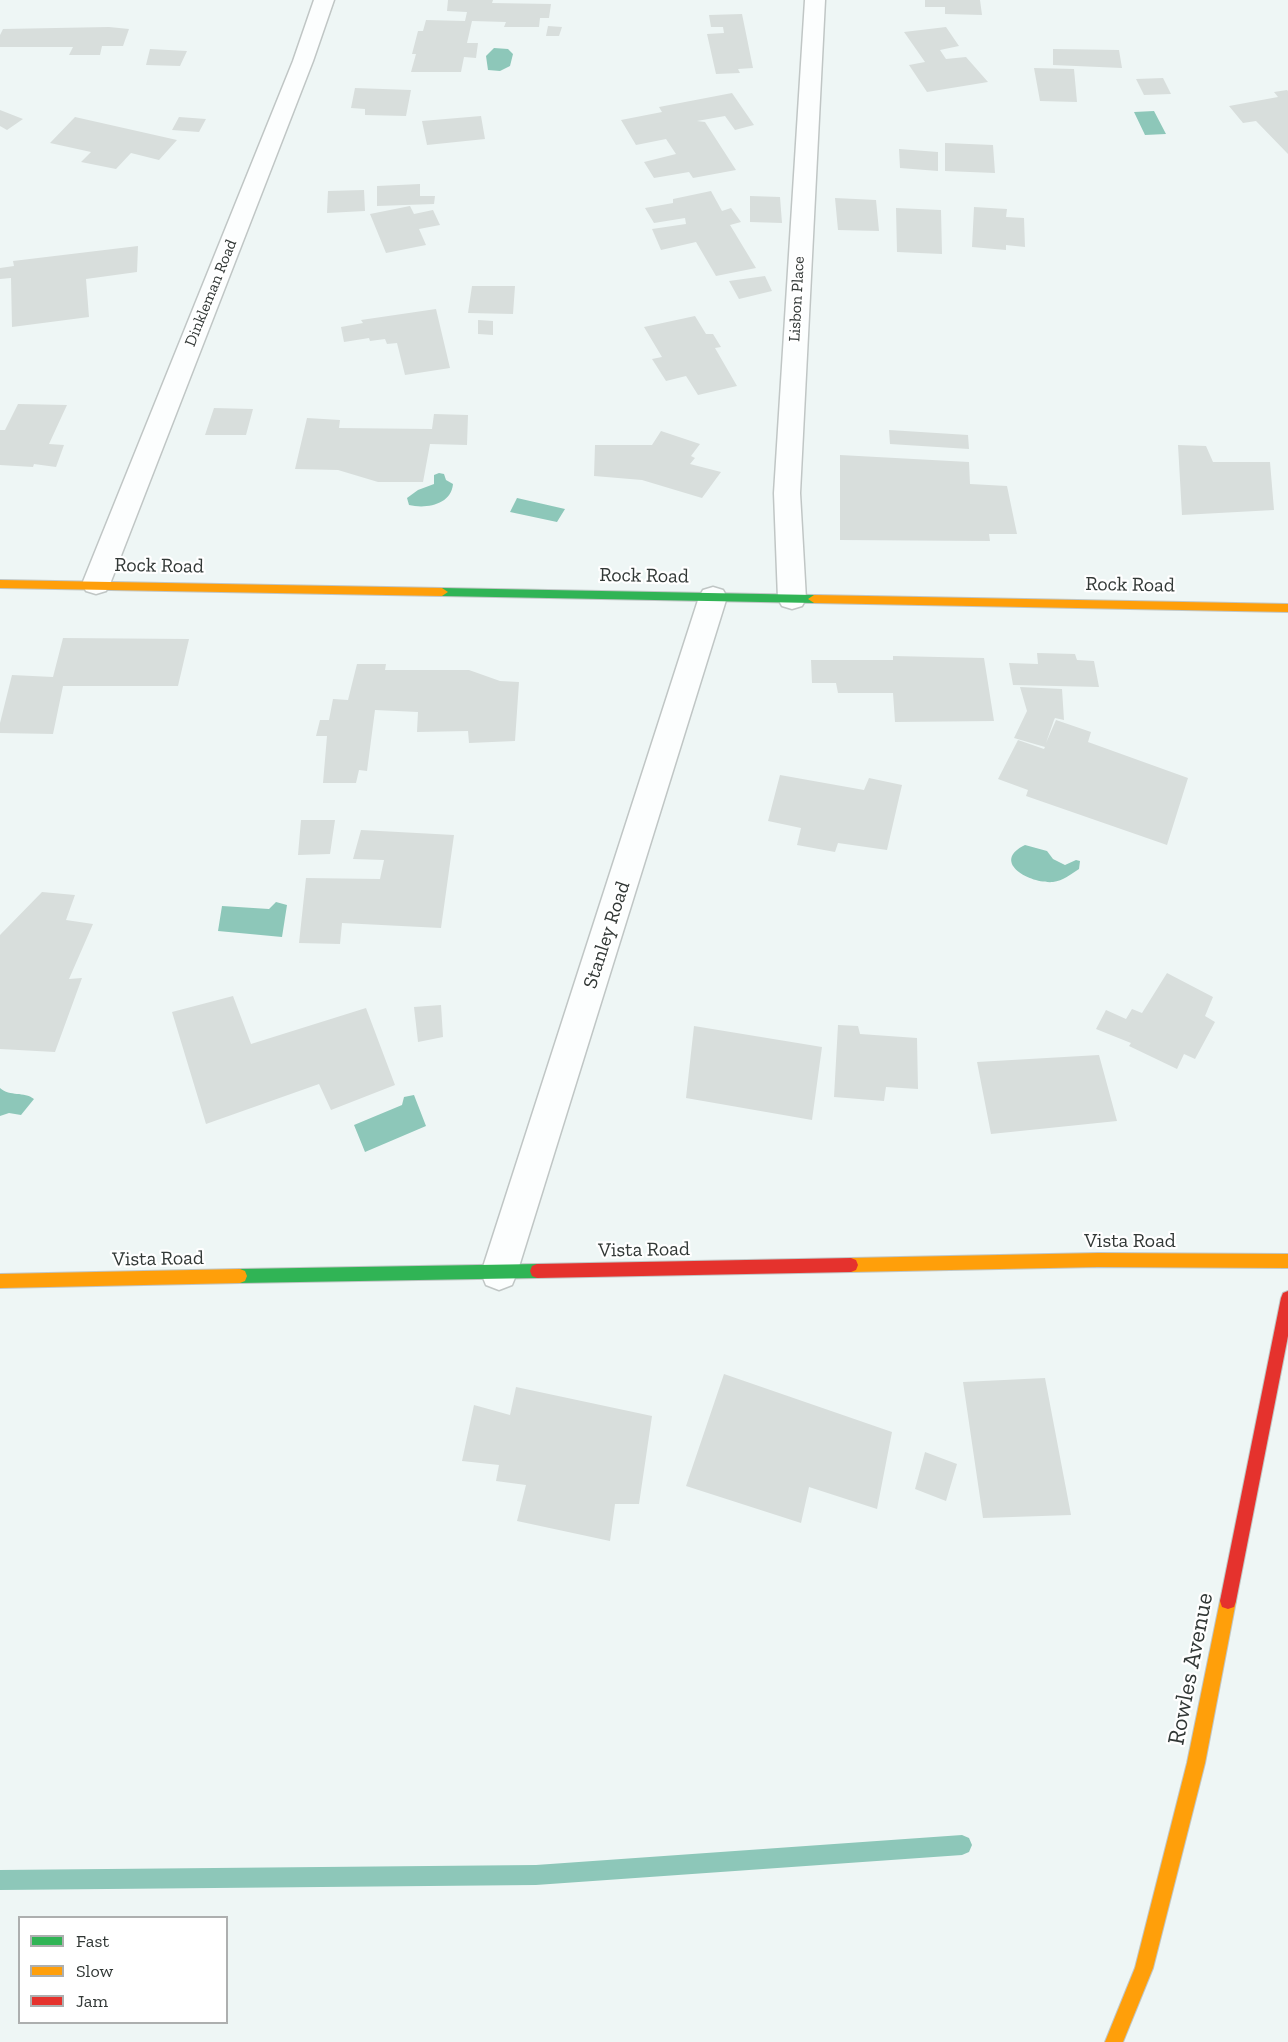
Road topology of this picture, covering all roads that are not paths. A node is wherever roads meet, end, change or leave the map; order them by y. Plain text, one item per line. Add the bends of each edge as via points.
1 (324, 0) edge
2 (815, 0) edge
3 (0, 584) edge
4 (96, 584) junction
5 (713, 597) junction
6 (792, 599) junction
7 (1288, 609) edge
8 (1288, 1261) edge
9 (499, 1273) junction
10 (0, 1281) edge
11 (1288, 1298) edge
12 (1114, 2042) edge

1 - 4 street, Dinkleman Road
2 - 6 street, Lisbon Place via 787,493
3 - 4 street, Rock Road
4 - 5 street, Rock Road
5 - 6 street, Rock Road
5 - 9 street, Stanley Road
6 - 7 street, Rock Road
8 - 9 street, Vista Road via 1098,1260
9 - 10 street, Vista Road
11 - 12 street, Rowles Avenue via 1196,1763 1144,1968

